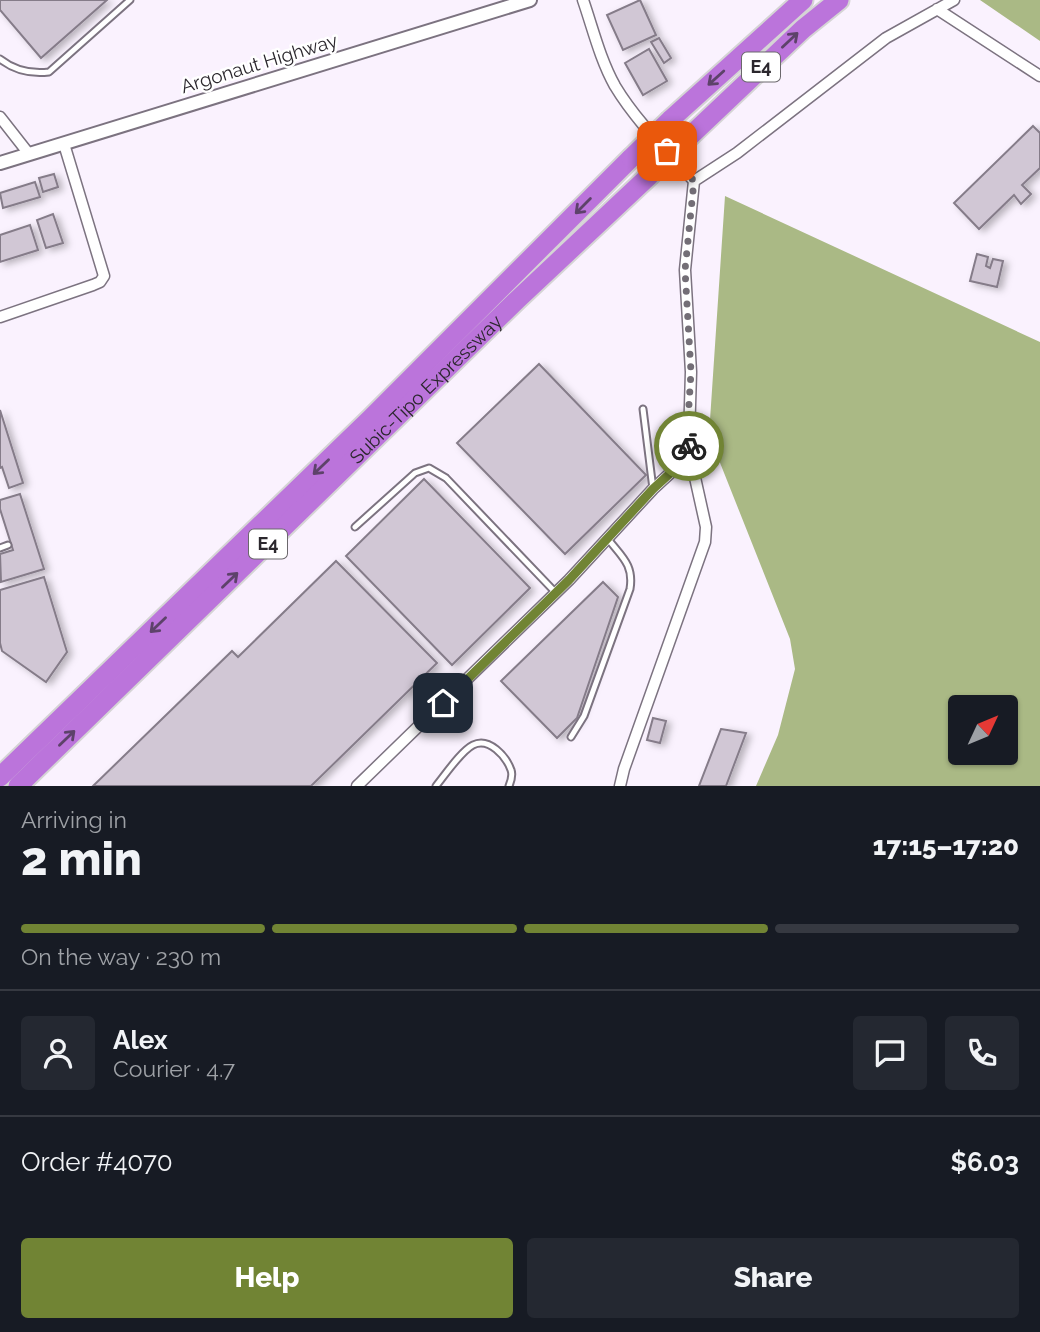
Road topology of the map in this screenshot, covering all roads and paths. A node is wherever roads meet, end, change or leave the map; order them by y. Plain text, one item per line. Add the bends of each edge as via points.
1 (130, 0) edge
2 (530, 0) edge
3 (583, 0) edge
4 (803, 0) edge
5 (839, 0) edge
6 (954, 0) edge
7 (937, 9) junction
8 (0, 59) edge
9 (1040, 76) edge
10 (0, 117) edge
11 (64, 144) junction
12 (29, 154) junction
13 (0, 163) edge
14 (694, 181) junction
15 (0, 317) edge
16 (643, 409) dead end
17 (690, 455) junction
18 (653, 489) junction
19 (355, 527) dead end
20 (608, 539) junction
21 (8, 545) dead end
22 (0, 548) edge
23 (556, 593) junction
24 (571, 737) dead end
25 (0, 777) edge
26 (18, 786) edge
27 (358, 786) edge
28 (436, 786) edge
29 (509, 786) edge
30 (620, 786) edge

1 - 8 lane via 49,72 34,74
2 - 11 street, Argonaut Highway
3 - 14 street via 614,84
4 -> 25 highway, Subic-Tipo Expressway / E4, bridge via 670,120
26 -> 5 highway, Subic-Tipo Expressway / E4, bridge via 517,300 783,47
6 - 7 street
7 - 9 street
7 - 14 street via 886,38
10 - 12 street
11 - 12 street, Argonaut Highway
11 - 15 street via 103,279
12 - 13 street, Argonaut Highway
14 - 17 street via 685,270
16 - 18 lane
17 - 18 street
17 - 30 street via 705,542
18 - 20 street
19 - 23 lane via 415,473 429,468 446,478
20 - 23 street
20 - 24 lane via 629,565 630,589 584,716
21 - 22 lane
23 - 27 street
28 - 29 lane via 478,743 504,757 512,773

